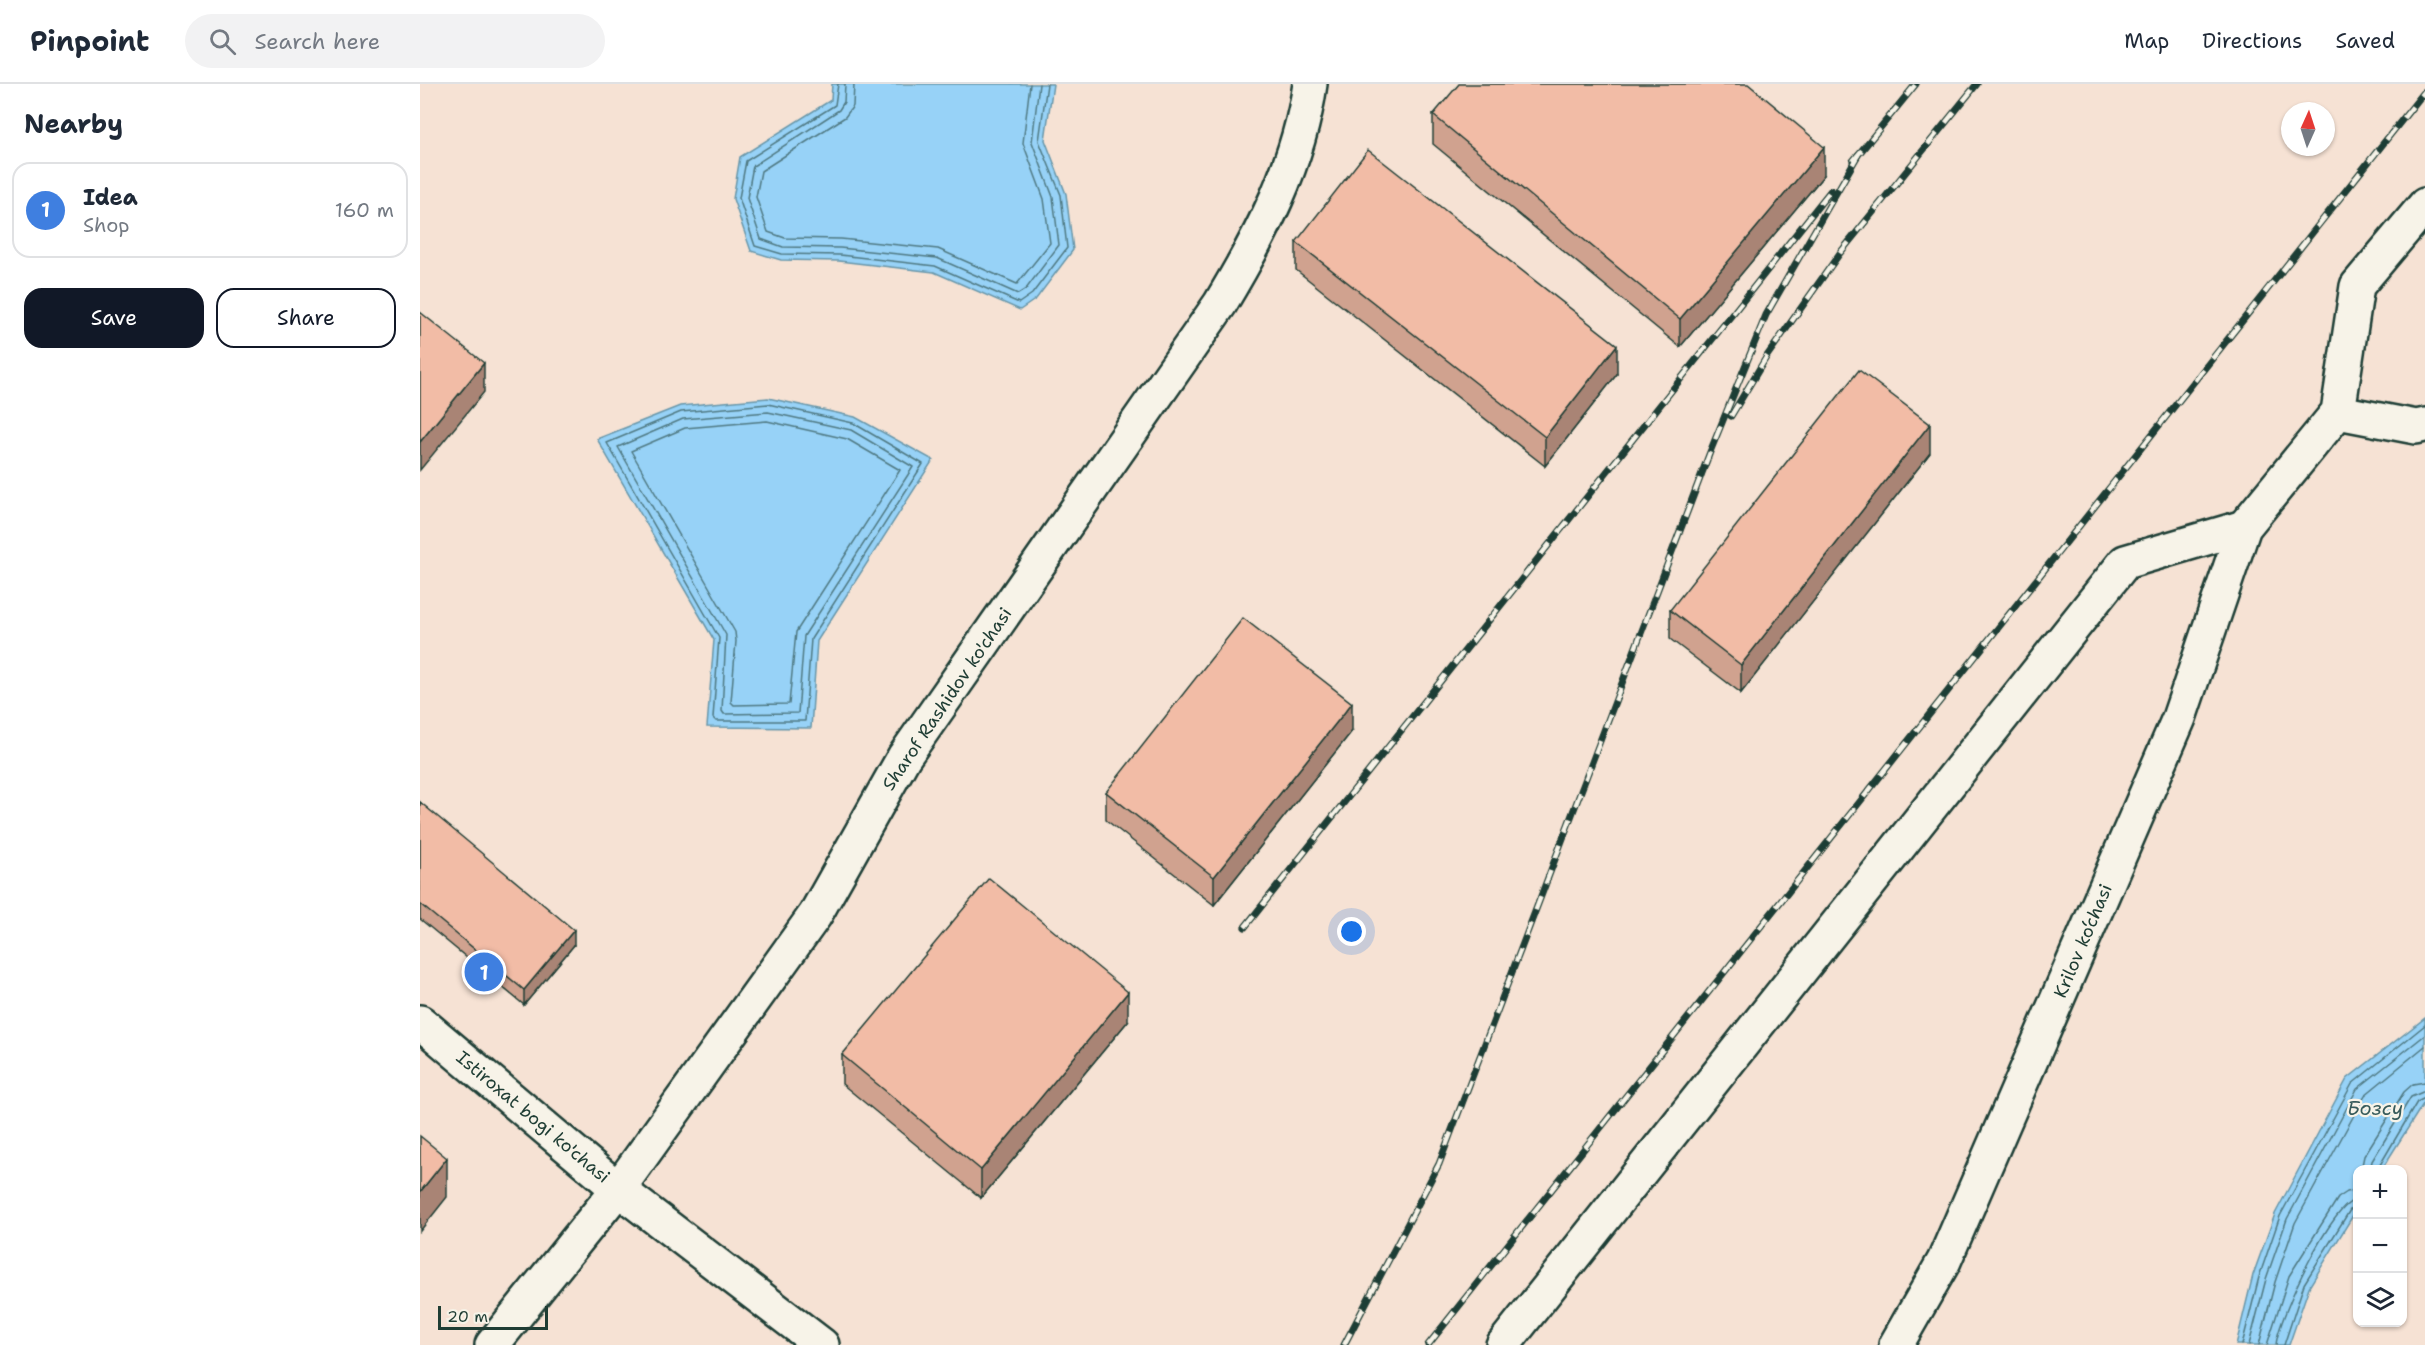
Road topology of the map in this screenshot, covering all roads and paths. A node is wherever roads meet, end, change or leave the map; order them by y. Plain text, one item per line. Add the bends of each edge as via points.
1 (1310, 84) edge
2 (2425, 205) edge
3 (2338, 412) junction
4 (2425, 425) edge
5 (2244, 527) junction
6 (420, 1022) edge
7 (618, 1188) junction
8 (492, 1345) edge
9 (822, 1345) edge
10 (1503, 1345) edge
11 (1896, 1345) edge

1 - 7 street, Sharof Rashidov ko'chasi via 1295,148 1275,202 1250,255 1220,304 904,758 815,915
2 - 3 street via 2357,286
3 - 4 street via 2416,427
3 - 5 street
5 - 10 street via 2125,562
5 - 11 street, Krilov ko‘chasi via 2179,718 1944,1261
6 - 7 street, Istiroxat bogi ko'chasi
7 - 8 street, Sharof Rashidov ko'chasi
7 - 9 street, Istiroxat bogi ko'chasi

